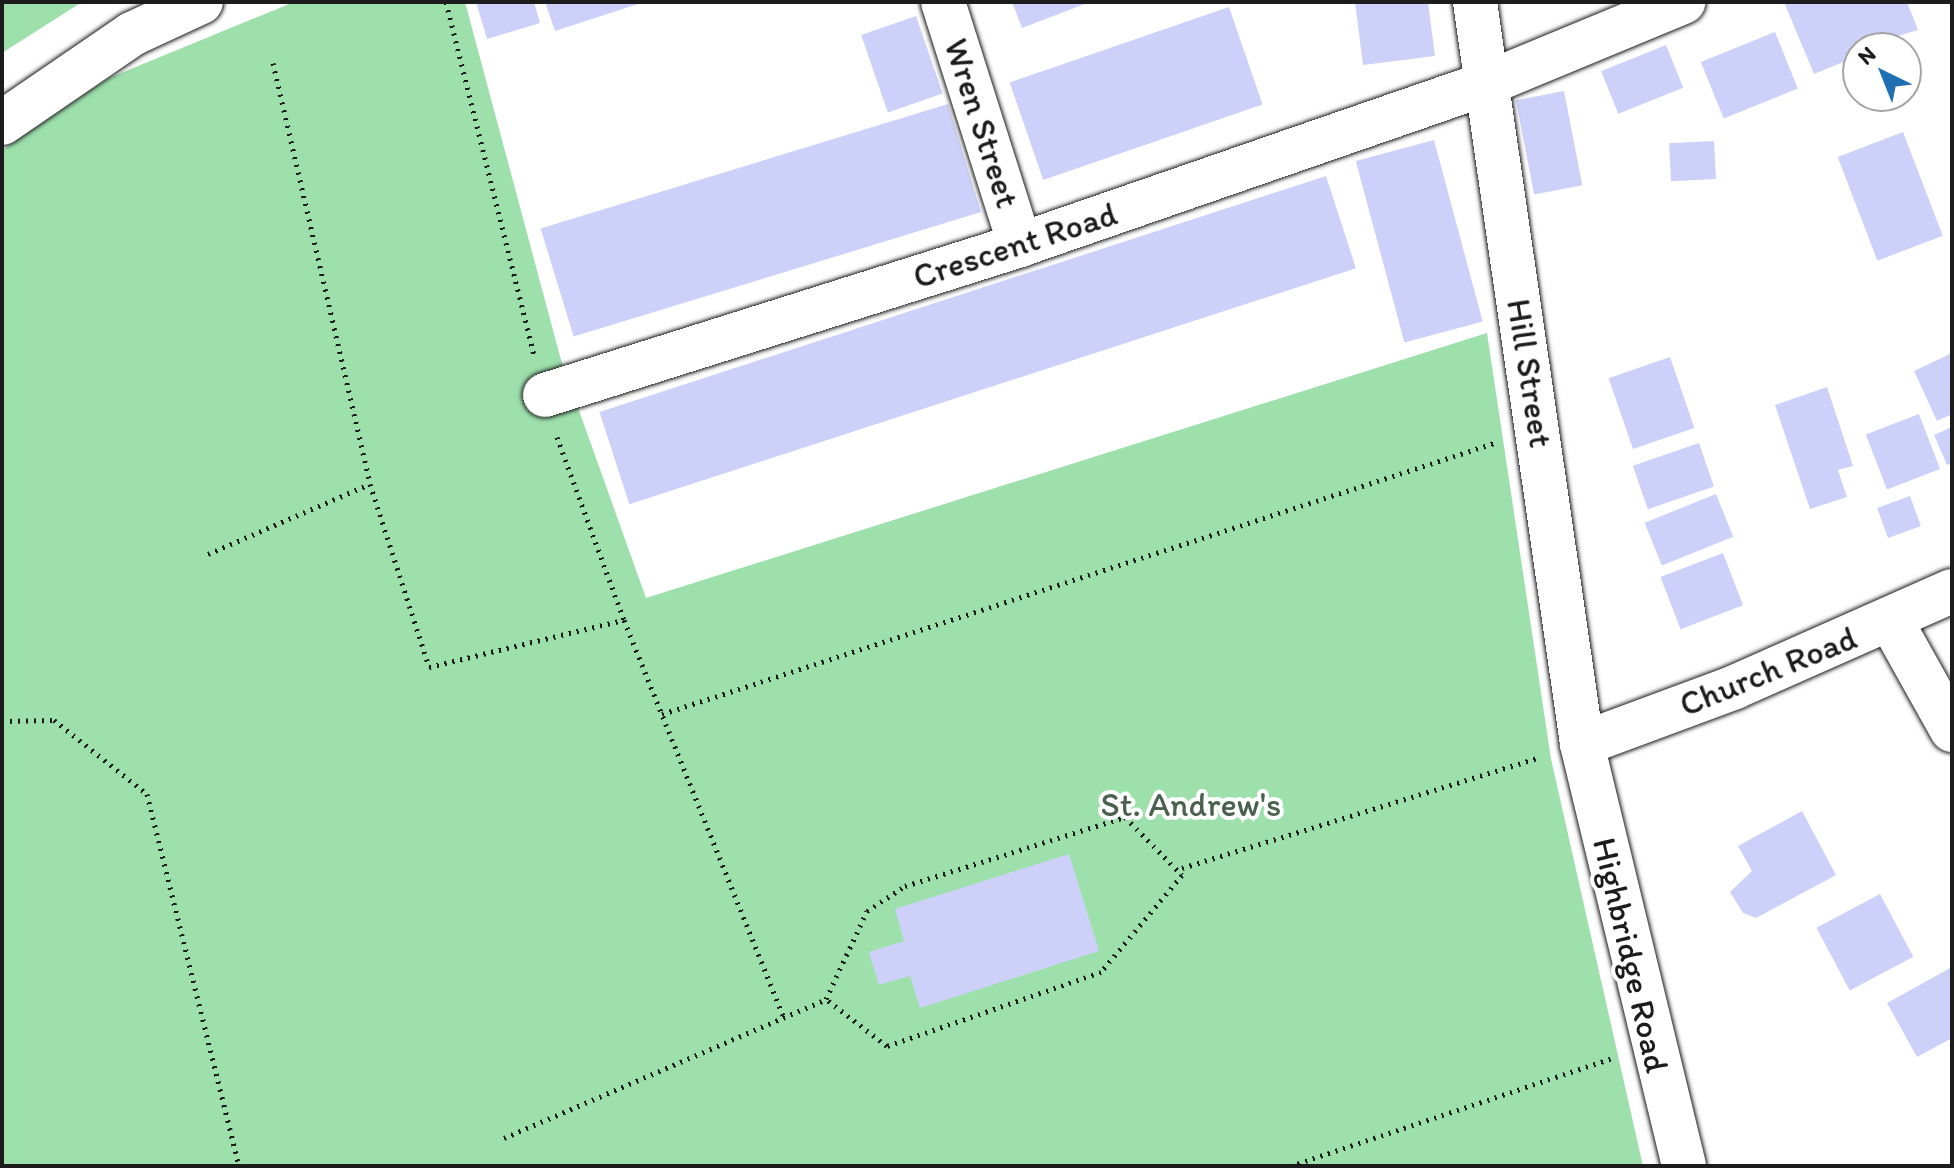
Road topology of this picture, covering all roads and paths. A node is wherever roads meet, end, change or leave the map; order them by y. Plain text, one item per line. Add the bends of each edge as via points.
1 (201, 2) edge
2 (446, 2) edge
3 (943, 2) edge
4 (1475, 2) edge
5 (1683, 2) edge
6 (273, 63) dead end
7 (1483, 85) junction
8 (2, 123) edge
9 (1020, 245) junction
10 (545, 395) junction
11 (1540, 428) junction
12 (370, 484) junction
13 (208, 554) dead end
14 (1952, 591) edge
15 (624, 620) junction
16 (1891, 621) junction
17 (662, 714) junction
18 (2, 721) edge
19 (1952, 730) edge
20 (1582, 744) junction
21 (1182, 868) junction
22 (826, 999) junction
23 (783, 1015) junction
24 (1651, 1045) junction
25 (504, 1138) dead end
26 (239, 1166) edge
27 (1290, 1166) edge
28 (1684, 1166) edge

1 - 8 street via 132,34
2 - 10 path
3 - 9 street, Wren Street
4 - 7 street, Hill Street
5 - 7 street, Crescent Road
6 - 12 path
7 - 9 street, Crescent Road
7 - 11 street, Hill Street
9 - 10 street, Crescent Road
10 - 15 path via 576,501
11 - 17 path
11 - 20 street, Hill Street
12 - 13 path
12 - 15 path via 429,667
14 - 16 street, Church Road
15 - 17 path
16 - 19 street
16 - 20 street, Church Road
17 - 23 path
18 - 26 path via 54,720 147,794
20 - 21 path
20 - 24 street, Highbridge Road
21 - 22 path via 1101,972 887,1046
21 - 22 path via 1125,817 905,886 867,911
22 - 23 path
23 - 25 path
24 - 27 path
24 - 28 street, Highbridge Road

